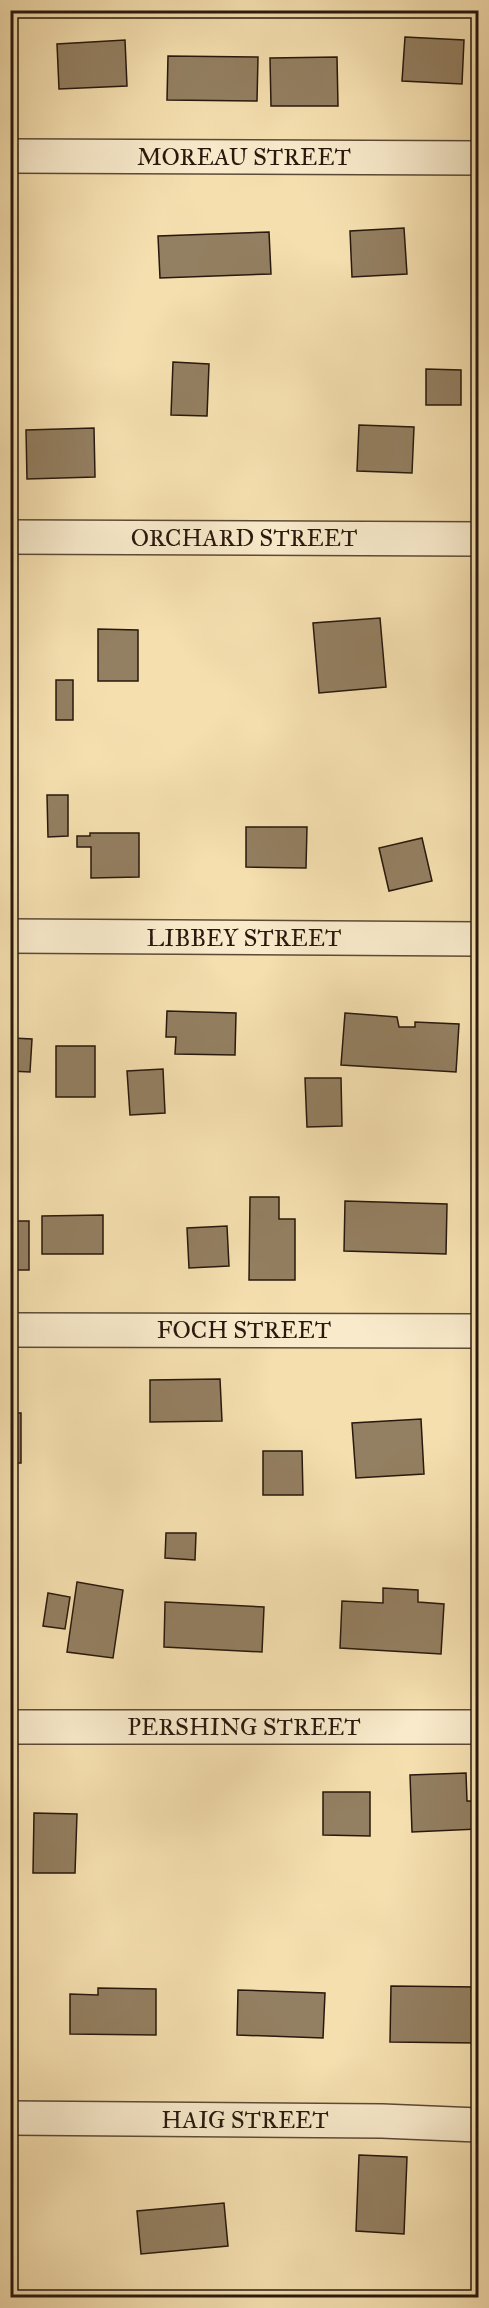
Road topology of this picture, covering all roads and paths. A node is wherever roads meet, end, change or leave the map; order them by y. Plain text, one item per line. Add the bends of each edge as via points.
1 (10, 156) edge
2 (478, 158) edge
3 (10, 537) edge
4 (478, 539) edge
5 (10, 936) edge
6 (478, 939) edge
7 (10, 1330) edge
8 (478, 1331) edge
9 (10, 1727) edge
10 (478, 1727) edge
11 (10, 2118) edge
12 (478, 2124) edge

1 - 2 street, MOREAU STREET
3 - 4 street, ORCHARD STREET
5 - 6 street, LIBBEY STREET
7 - 8 street, FOCH STREET
9 - 10 street, PERSHING STREET
11 - 12 street, HAIG STREET

